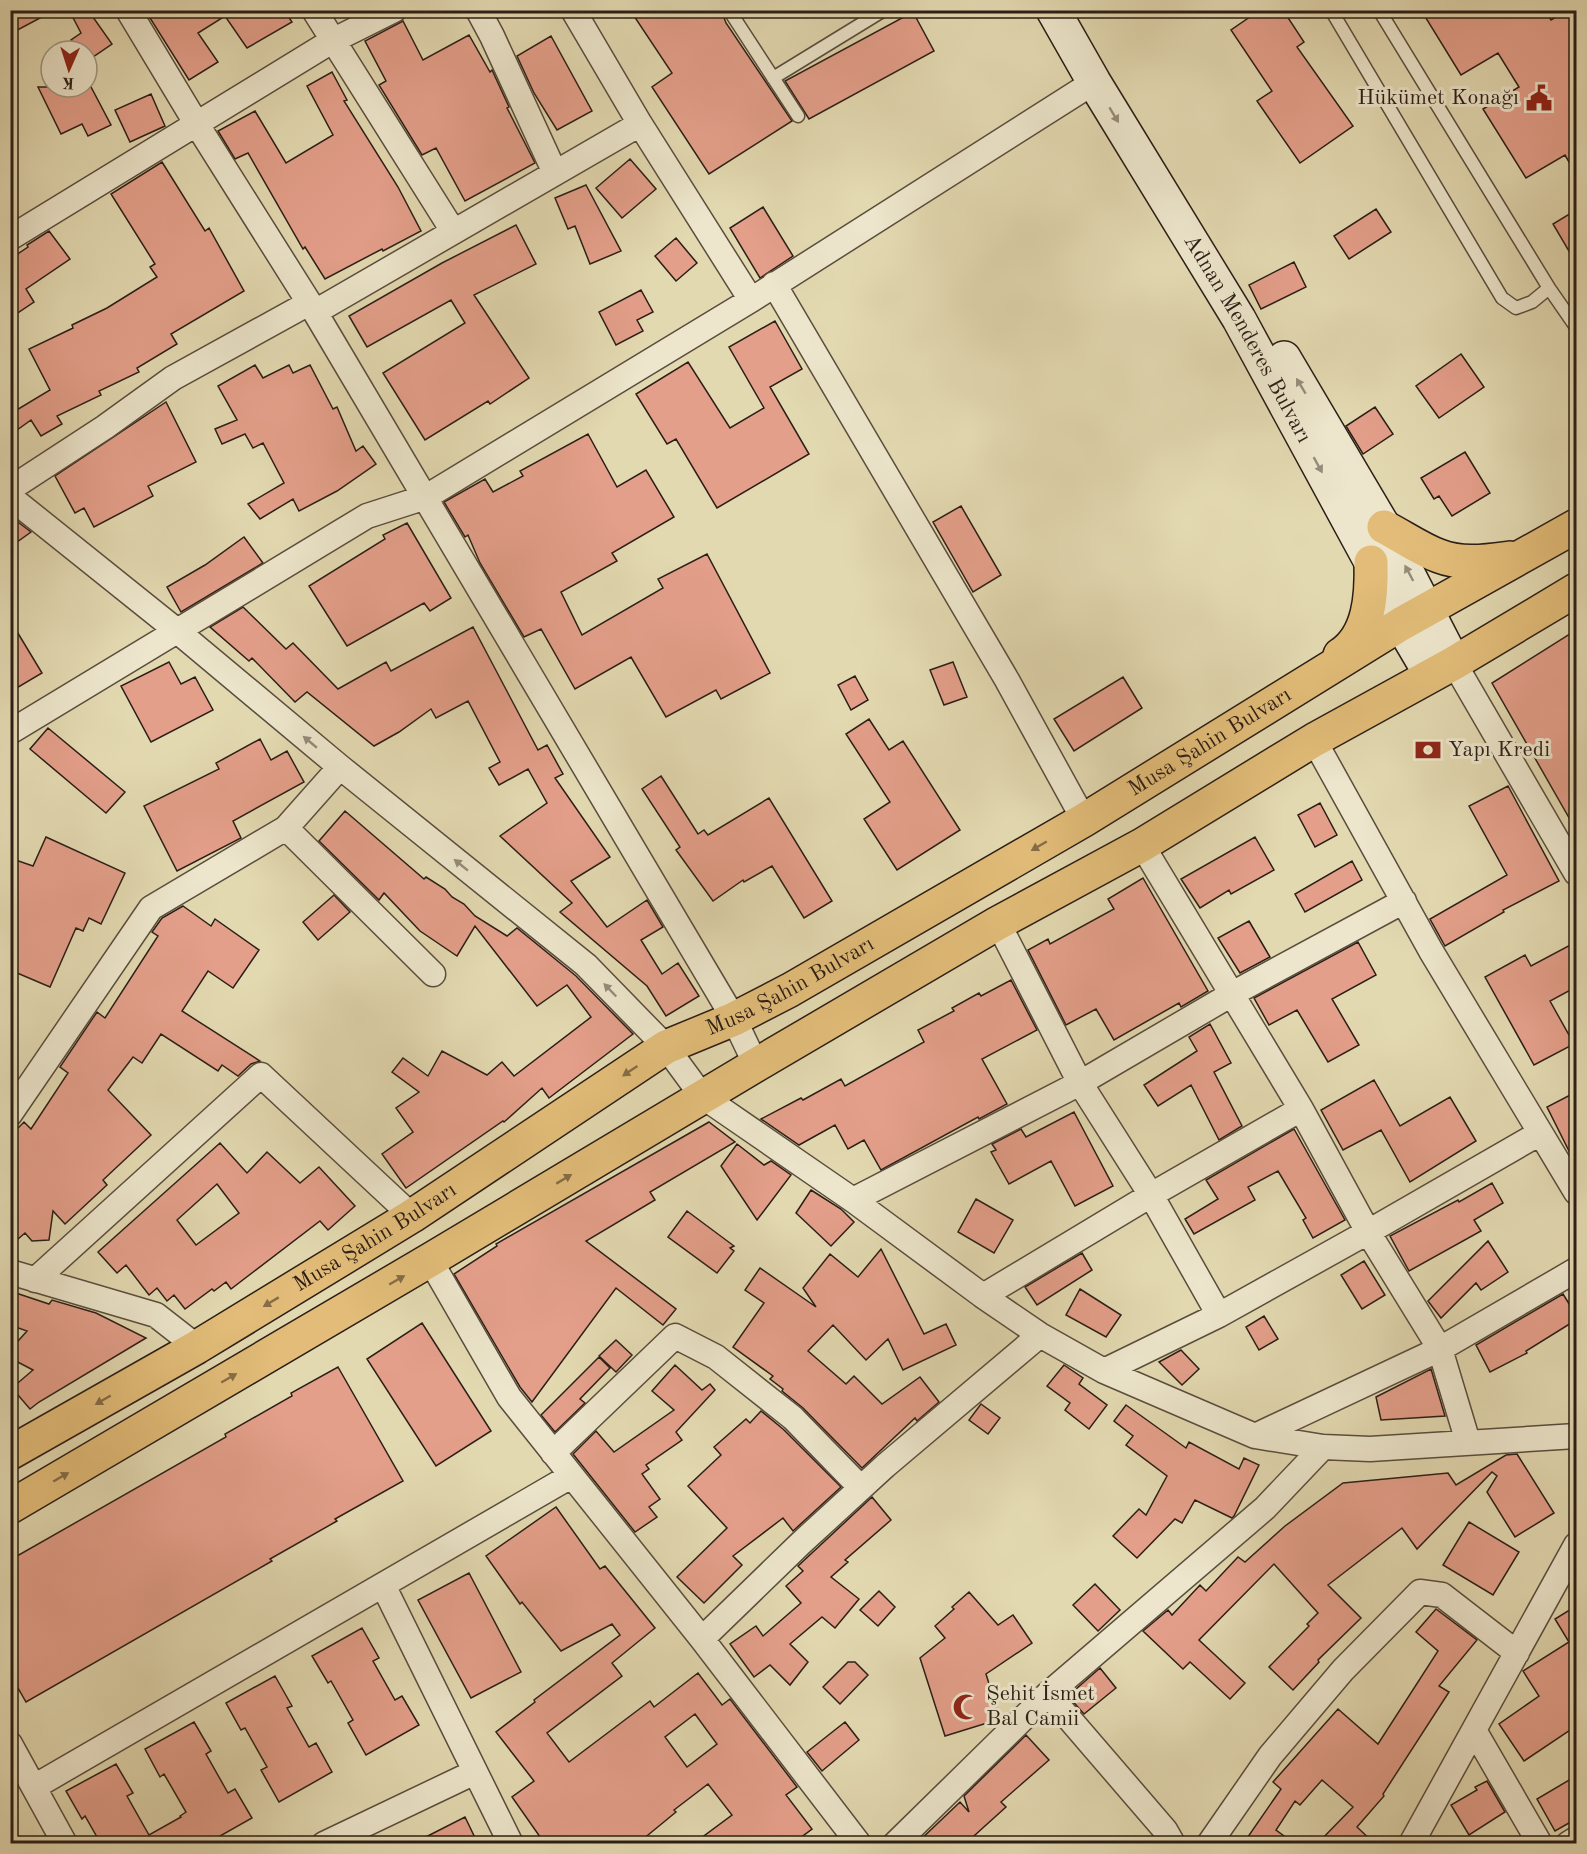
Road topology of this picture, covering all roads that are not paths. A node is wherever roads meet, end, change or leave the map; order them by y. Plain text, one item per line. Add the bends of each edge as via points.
1 (128, 10) edge
2 (314, 10) edge
3 (394, 10) edge
4 (478, 10) edge
5 (573, 10) edge
6 (729, 10) edge
7 (884, 10) edge
8 (1053, 10) edge
9 (1079, 10) edge
10 (1331, 10) edge
11 (1379, 10) edge
12 (332, 41) junction
13 (774, 78) junction
14 (1094, 81) junction
15 (798, 116) dead end
16 (196, 123) junction
17 (640, 124) junction
18 (555, 173) junction
19 (453, 231) junction
20 (10, 238) edge
21 (774, 284) junction
22 (1549, 288) junction
23 (752, 300) junction
24 (312, 308) junction
25 (1576, 327) edge
26 (10, 489) edge
27 (10, 497) edge
28 (426, 497) junction
29 (1576, 526) edge
30 (1384, 527) junction
31 (1524, 556) junction
32 (1371, 562) junction
33 (1576, 590) edge
34 (1414, 617) junction
35 (176, 630) junction
36 (1443, 669) junction
37 (10, 732) edge
38 (1314, 740) junction
39 (340, 767) junction
40 (1084, 820) junction
41 (286, 828) junction
42 (1142, 845) junction
43 (1576, 873) edge
44 (1404, 901) junction
45 (998, 923) junction
46 (433, 974) dead end
47 (1232, 994) junction
48 (734, 1018) junction
49 (666, 1047) junction
50 (756, 1065) junction
51 (1080, 1083) junction
52 (702, 1096) junction
53 (1301, 1109) junction
54 (10, 1114) edge
55 (1540, 1133) junction
56 (1576, 1192) edge
57 (1151, 1195) junction
58 (853, 1200) junction
59 (412, 1216) junction
60 (1368, 1232) junction
61 (430, 1260) junction
62 (1576, 1270) edge
63 (10, 1272) edge
64 (35, 1280) junction
65 (983, 1296) junction
66 (1219, 1315) junction
67 (1040, 1335) junction
68 (197, 1347) junction
69 (1440, 1349) junction
70 (1104, 1371) junction
71 (1255, 1436) junction
72 (1576, 1436) edge
73 (1468, 1442) junction
74 (1323, 1447) junction
75 (10, 1453) edge
76 (553, 1453) junction
77 (571, 1476) junction
78 (861, 1488) junction
79 (10, 1507) edge
80 (1576, 1545) edge
81 (383, 1585) junction
82 (702, 1639) junction
83 (1517, 1653) junction
84 (1048, 1694) junction
85 (1474, 1730) junction
86 (10, 1744) edge
87 (475, 1772) junction
88 (34, 1787) junction
89 (1162, 1839) edge
90 (1576, 1839) edge
91 (65, 1844) edge
92 (324, 1844) edge
93 (511, 1844) edge
94 (859, 1844) edge
95 (895, 1844) edge
96 (1209, 1844) edge
97 (1412, 1844) edge
98 (1540, 1844) edge
99 (1569, 1844) edge

1 - 16 street
2 - 12 street
3 - 12 street
4 - 18 street
5 - 17 street
6 - 13 lane
7 - 13 lane
8 - 14 main road, Adnan Menderes Bulvarı
30 -> 9 main road, Adnan Menderes Bulvarı
10 - 22 lane via 1502,298 1516,308 1532,302
11 - 22 lane
12 - 16 street
12 - 19 street
13 - 15 lane
14 - 21 street
14 -> 32 main road, Adnan Menderes Bulvarı via 1239,319
16 - 20 street
16 - 24 street
17 - 18 street
17 - 23 street
18 - 19 street
19 - 24 street
21 - 23 street
21 - 40 street via 1007,680
22 - 25 lane
23 - 28 street
24 - 26 street via 173,378
24 - 28 street
27 - 35 street
28 - 35 street via 367,516
28 - 48 street
29 - 31 main road, Musa Şahin Bulvarı
30 - 31 main road via 1440,556 1461,561
34 -> 30 main road, Adnan Menderes Bulvarı
31 - 34 main road, Musa Şahin Bulvarı
32 - 34 main road, Adnan Menderes Bulvarı
32 - 40 main road via 1372,586 1364,624 1347,650 1150,768
33 - 36 main road, Musa Şahin Bulvarı
34 - 36 main road, Adnan Menderes Bulvarı
34 - 40 main road, Musa Şahin Bulvarı
35 - 37 street
39 -> 35 street
36 - 38 main road, Musa Şahin Bulvarı
36 - 43 street
38 - 42 main road, Musa Şahin Bulvarı
38 - 44 street
39 - 41 street
49 -> 39 street via 586,965
40 -> 48 main road, Musa Şahin Bulvarı via 790,990
41 - 46 street
41 - 54 street via 151,908
42 - 45 main road, Musa Şahin Bulvarı
42 - 47 street
44 - 47 street
44 - 55 street
45 - 50 main road, Musa Şahin Bulvarı
45 - 51 street
47 - 51 street
47 - 53 street
48 - 49 main road, Musa Şahin Bulvarı
48 - 50 street
49 - 52 street
49 -> 59 main road, Musa Şahin Bulvarı
50 - 52 main road, Musa Şahin Bulvarı
51 - 57 street
51 - 58 street
52 - 58 street
61 -> 52 main road, Musa Şahin Bulvarı
53 - 57 street
53 - 60 street
55 - 56 street
55 - 60 street
57 - 65 street
57 - 66 street
58 - 65 street
59 - 64 street via 261,1075
59 -> 68 main road, Musa Şahin Bulvarı
60 - 66 street
60 - 69 street
61 - 76 street via 509,1397
79 -> 61 main road, Musa Şahin Bulvarı
62 - 69 street
63 - 64 street
64 - 68 street via 156,1315
65 - 67 street
66 - 70 street
67 - 70 street
67 - 78 street
68 -> 75 main road, Musa Şahin Bulvarı
69 - 71 street
69 - 73 street
70 - 71 street
71 - 74 street
72 - 73 street
73 - 74 street via 1370,1449
74 - 84 street via 1265,1508
76 - 77 street
76 - 78 street via 675,1336 716,1357 793,1418
77 - 81 street
77 - 82 street
78 - 82 street
80 - 83 street
81 - 87 street
81 - 88 street
82 - 94 street
83 - 85 street
83 - 96 street via 1442,1595 1420,1592 1336,1678 1270,1756
84 - 89 street
84 - 95 street
85 - 97 street
85 - 98 street
86 - 88 street
87 - 92 street
87 - 93 street
88 - 91 street
90 - 99 street

